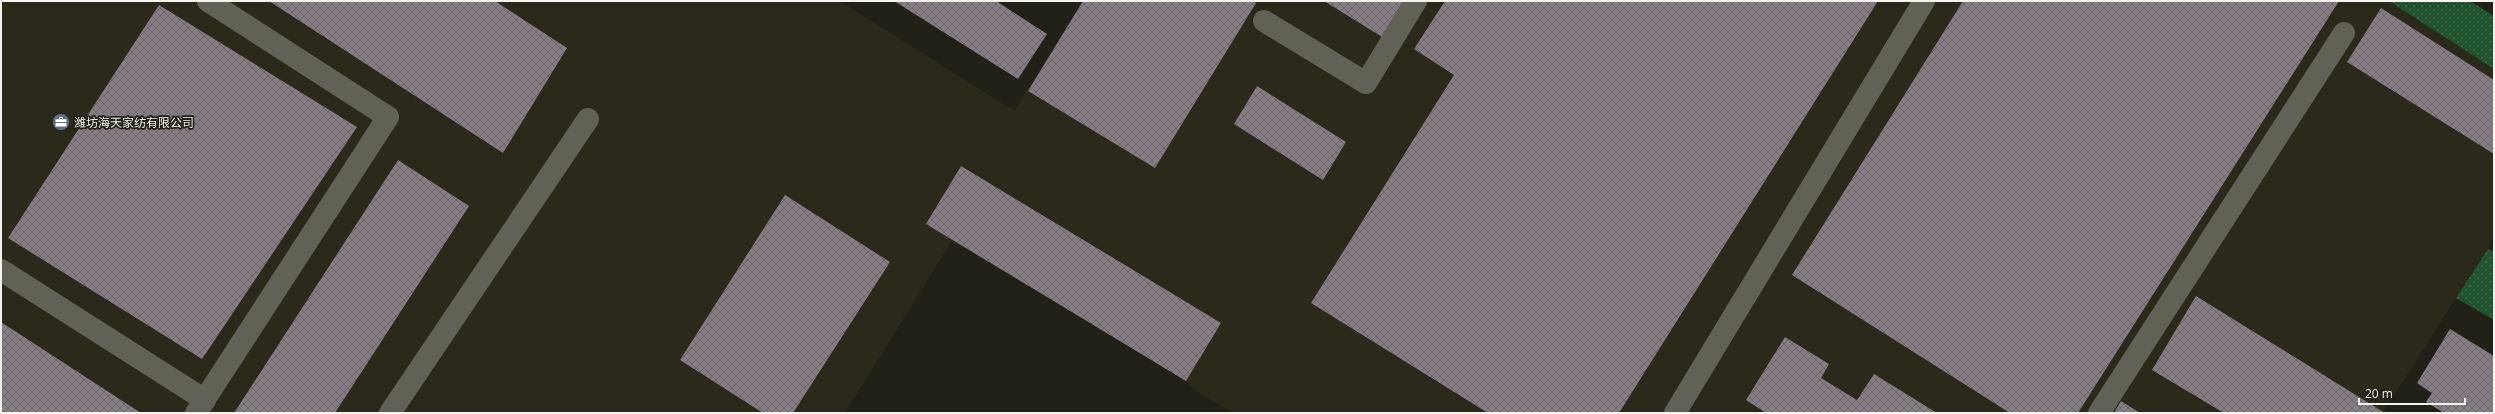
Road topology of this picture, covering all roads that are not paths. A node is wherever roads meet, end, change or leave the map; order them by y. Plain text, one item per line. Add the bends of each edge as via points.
1 (208, 1) edge
2 (1416, 1) edge
3 (1924, 1) edge
4 (1264, 21) dead end
5 (2344, 33) dead end
6 (588, 119) dead end
7 (1, 270) edge
8 (200, 406) edge
9 (390, 413) edge
10 (1675, 413) edge
11 (2099, 413) edge

1 - 8 lane via 388,118
2 - 4 lane via 1366,83
3 - 10 lane
5 - 11 lane
6 - 9 lane
7 - 8 lane

